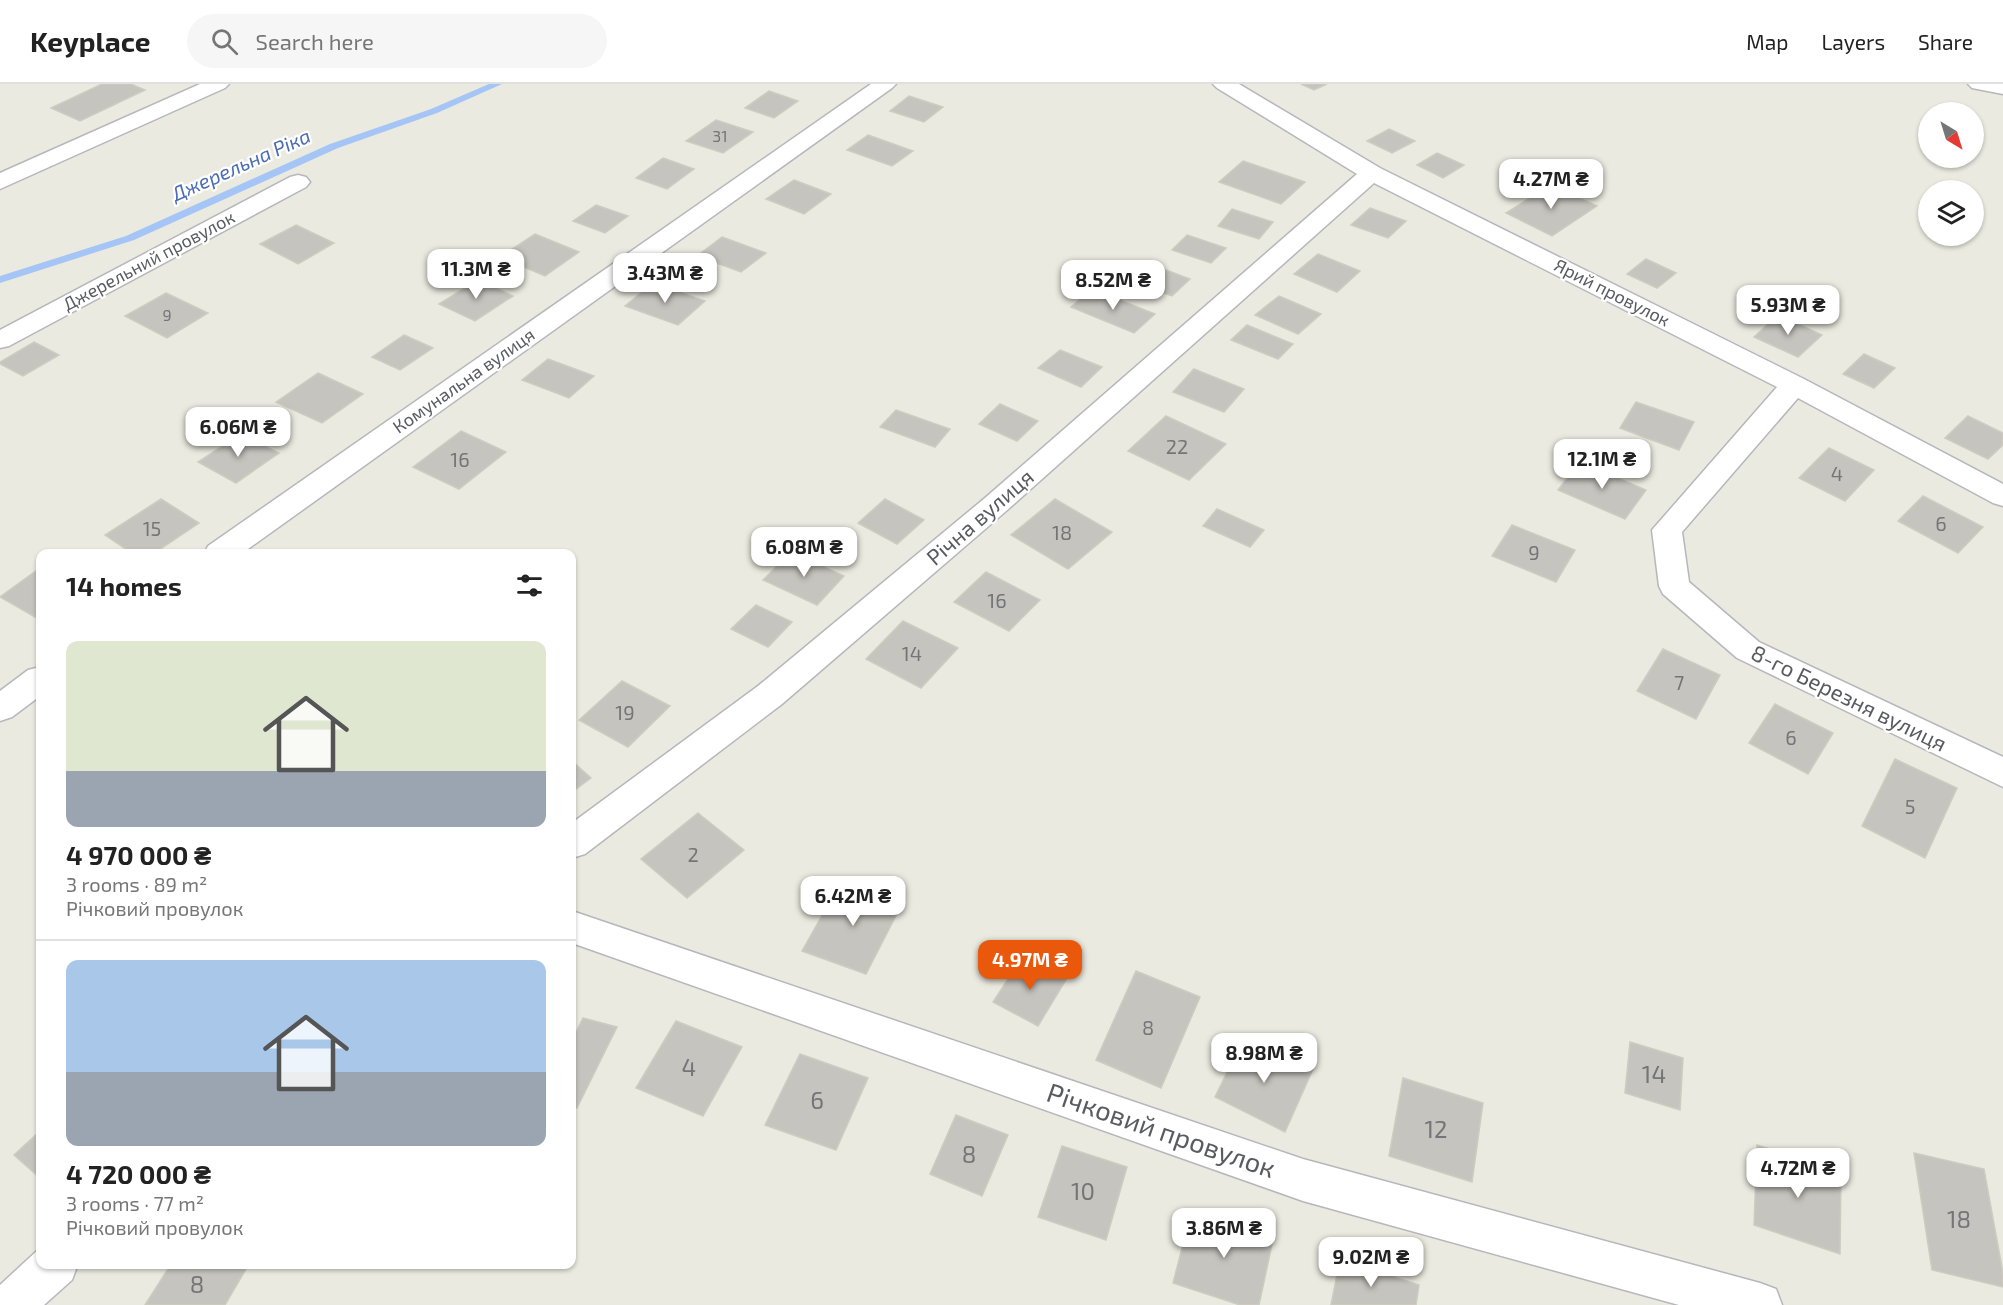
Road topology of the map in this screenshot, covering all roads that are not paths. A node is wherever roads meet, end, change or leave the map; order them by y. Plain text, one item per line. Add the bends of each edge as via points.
1 (218, 84) edge
2 (885, 84) edge
3 (1224, 84) edge
4 (1979, 84) edge
5 (2003, 88) edge
6 (1372, 173) junction
7 (0, 182) edge
8 (298, 182) dead end
9 (0, 340) edge
10 (1794, 385) junction
11 (2003, 496) edge
12 (226, 549) edge
13 (36, 682) edge
14 (0, 708) edge
15 (2003, 773) edge
16 (576, 840) edge
17 (576, 928) edge
18 (51, 1269) edge
19 (11, 1305) edge
20 (1760, 1305) edge

1 - 7 street
2 - 12 street, Комунальна вулиця
3 - 6 street, Ярий провулок
4 - 5 street
6 - 10 street, Ярий провулок
6 - 16 street, Річна вулиця via 1004,497 779,687
8 - 9 street, Джерельний провулок
10 - 11 street, Ярий провулок
10 - 15 street, 8-го Березня вулиця via 1667,531 1674,586 1748,650
13 - 14 street
17 - 20 street, Річковий провулок via 1304,1180
18 - 19 street

